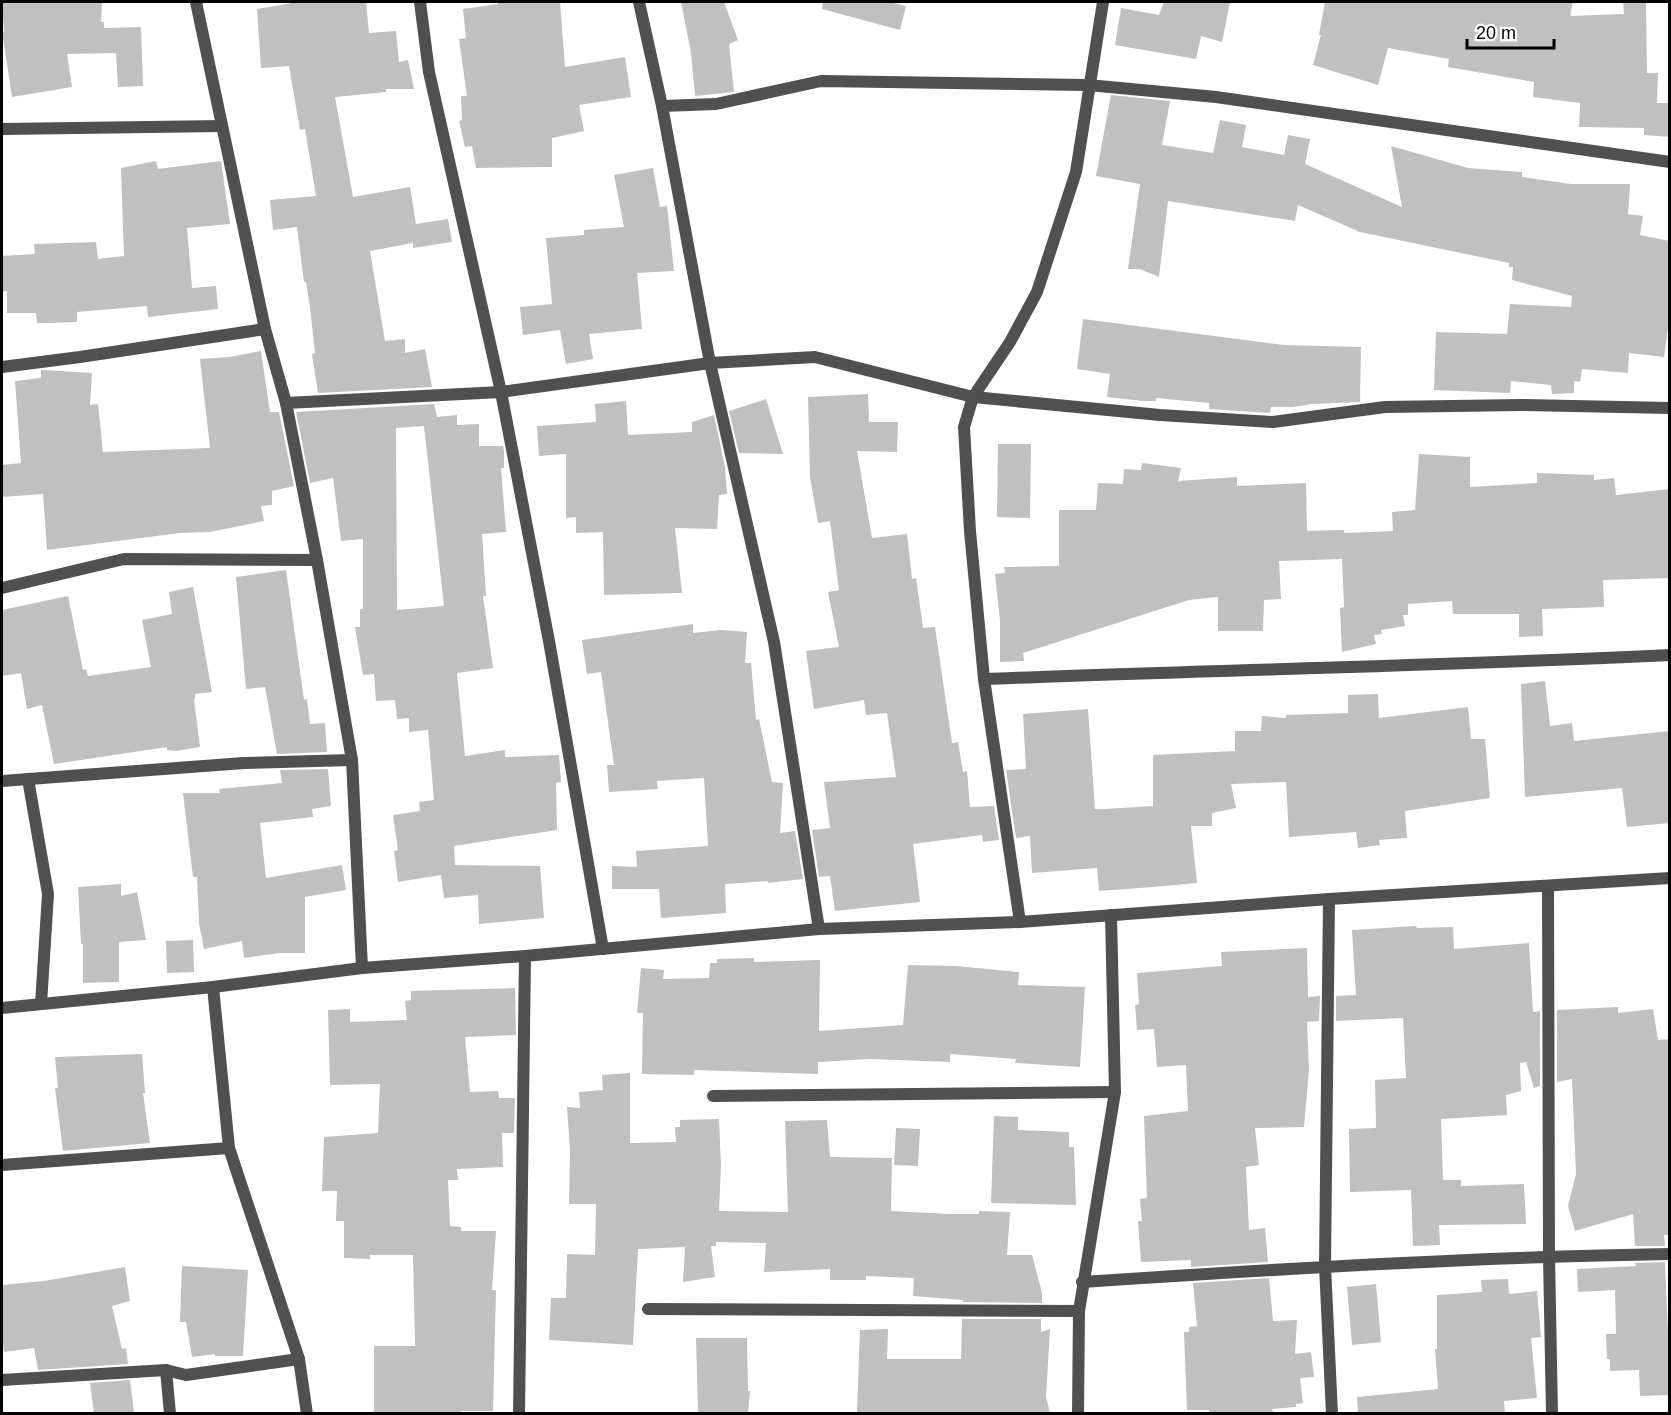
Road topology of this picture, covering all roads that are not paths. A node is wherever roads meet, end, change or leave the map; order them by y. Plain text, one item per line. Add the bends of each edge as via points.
1 (196, 2) edge
2 (420, 2) edge
3 (639, 2) edge
4 (1103, 2) edge
5 (1088, 85) junction
6 (662, 106) junction
7 (222, 126) junction
8 (2, 129) edge
9 (1670, 162) edge
10 (265, 329) junction
11 (710, 363) junction
12 (2, 367) edge
13 (501, 392) junction
14 (974, 397) junction
15 (286, 403) junction
16 (1670, 408) edge
17 (317, 560) junction
18 (2, 588) edge
19 (1670, 655) edge
20 (984, 679) junction
21 (352, 760) junction
22 (28, 778) junction
23 (2, 781) edge
24 (1670, 878) edge
25 (1548, 886) junction
26 (1329, 898) junction
27 (1111, 915) junction
28 (1020, 922) junction
29 (819, 929) junction
30 (603, 949) junction
31 (525, 956) junction
32 (362, 968) junction
33 (213, 987) junction
34 (41, 1004) junction
35 (2, 1008) edge
36 (1114, 1092) junction
37 (713, 1096) dead end
38 (229, 1148) junction
39 (2, 1165) edge
40 (1670, 1254) edge
41 (1549, 1256) junction
42 (1325, 1266) junction
43 (1082, 1282) junction
44 (648, 1309) dead end
45 (1079, 1311) junction
46 (299, 1359) junction
47 (166, 1370) junction
48 (2, 1380) edge
49 (170, 1413) edge
50 (308, 1413) edge
51 (519, 1413) edge
52 (1078, 1413) edge
53 (1332, 1413) edge
54 (1552, 1413) edge

1 - 7 street
2 - 13 street via 429,72
3 - 6 street
4 - 5 street
5 - 6 street via 821,81 716,104
5 - 9 street via 1216,97
5 - 14 street via 1076,171 1037,292
6 - 11 street
7 - 8 street
7 - 10 street
10 - 12 street
10 - 15 street
11 - 13 street
11 - 14 street via 815,357
11 - 29 street via 774,642
13 - 15 street
13 - 30 street
14 - 16 street via 1273,422 1385,407
14 - 20 street via 964,427 965,460
15 - 17 street
17 - 18 street via 124,559
17 - 21 street
19 - 20 street
20 - 28 street
21 - 22 street
21 - 32 street
22 - 23 street
22 - 34 street via 48,894
24 - 25 street
25 - 26 street
25 - 41 street
26 - 27 street
26 - 42 street
27 - 28 street
27 - 36 street
28 - 29 street
29 - 30 street
30 - 31 street
31 - 32 street
31 - 51 street
32 - 33 street
33 - 34 street
33 - 38 street
34 - 35 street
36 - 37 street
36 - 43 street
38 - 39 street
38 - 46 street
40 - 41 street
41 - 42 street
41 - 54 street
42 - 43 street
42 - 53 street
43 - 45 street
44 - 45 street
45 - 52 street
46 - 47 street via 186,1375
46 - 50 street
47 - 48 street
47 - 49 street

